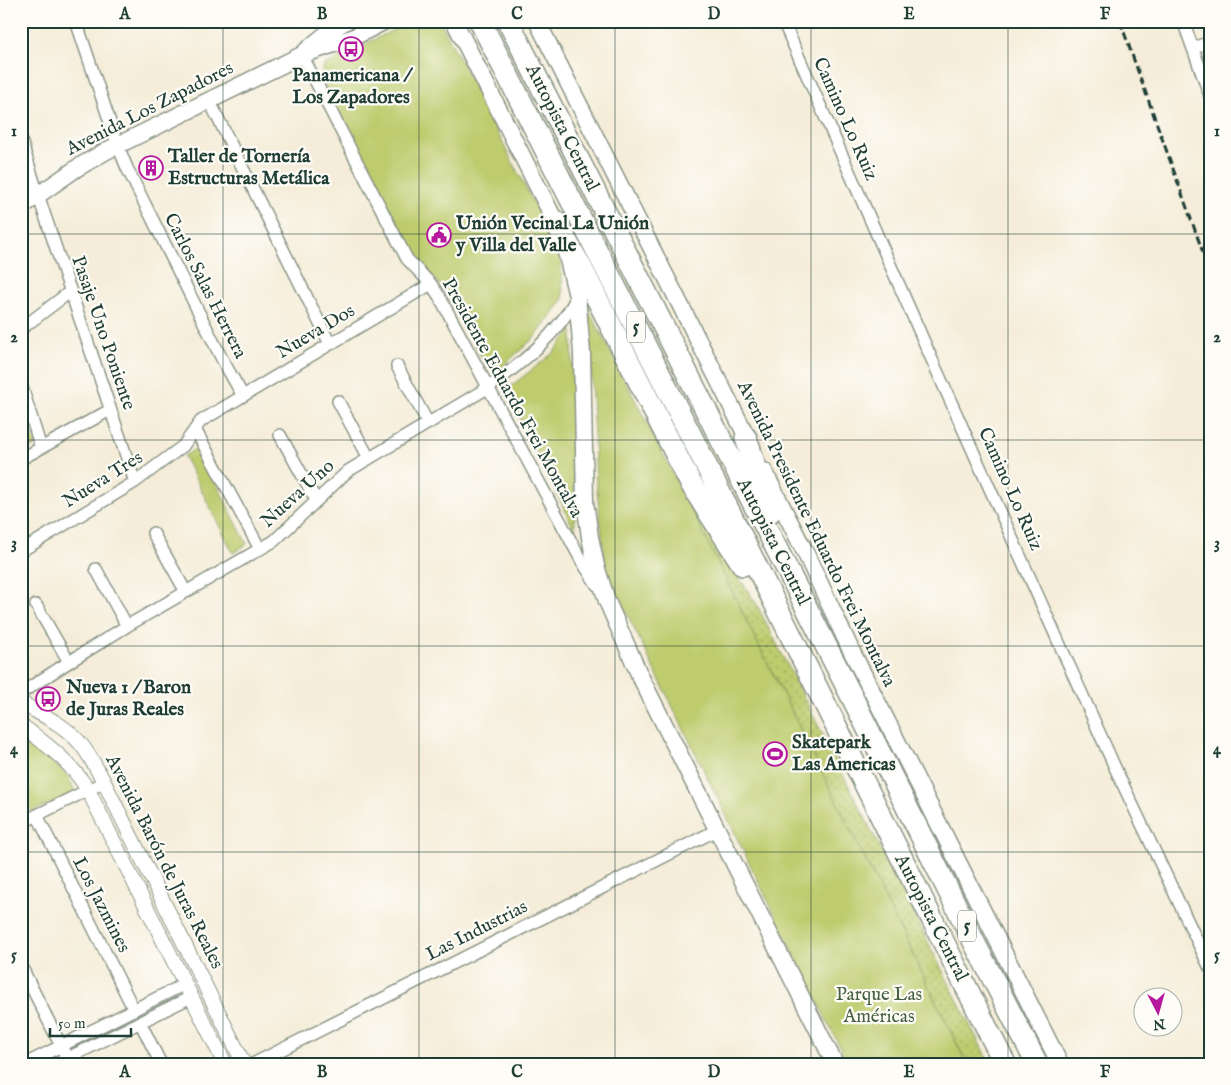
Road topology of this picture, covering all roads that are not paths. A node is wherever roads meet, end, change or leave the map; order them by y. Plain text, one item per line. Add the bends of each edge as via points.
1 (76, 21) edge
2 (346, 21) edge
3 (385, 21) edge
4 (454, 21) edge
5 (480, 21) edge
6 (508, 21) edge
7 (537, 21) edge
8 (784, 21) edge
9 (1183, 21) edge
10 (1210, 42) edge
11 (1193, 48) junction
12 (302, 55) junction
13 (1210, 96) edge
14 (209, 100) junction
15 (21, 140) edge
16 (118, 146) junction
17 (38, 195) junction
18 (21, 207) edge
19 (555, 221) junction
20 (431, 284) junction
21 (70, 291) junction
22 (577, 296) junction
23 (21, 330) edge
24 (330, 344) junction
25 (397, 366) dead end
26 (21, 384) edge
27 (489, 387) junction
28 (243, 396) junction
29 (338, 401) dead end
30 (110, 410) junction
31 (428, 423) junction
32 (195, 429) junction
33 (280, 435) dead end
34 (746, 438) junction
35 (41, 448) junction
36 (369, 458) junction
37 (21, 459) edge
38 (135, 482) junction
39 (316, 500) junction
40 (153, 533) dead end
41 (260, 549) junction
42 (21, 551) edge
43 (96, 569) dead end
44 (797, 588) junction
45 (186, 592) junction
46 (607, 601) junction
47 (36, 605) dead end
48 (126, 626) junction
49 (790, 634) junction
50 (69, 662) junction
51 (21, 693) edge
52 (21, 703) edge
53 (21, 724) edge
54 (104, 782) junction
55 (88, 790) junction
56 (37, 815) junction
57 (21, 822) edge
58 (717, 830) junction
59 (21, 966) edge
60 (1210, 968) edge
61 (188, 990) junction
62 (134, 1010) junction
63 (140, 1022) junction
64 (61, 1046) junction
65 (68, 1061) edge
66 (25, 1064) edge
67 (56, 1064) edge
68 (161, 1064) edge
69 (225, 1064) edge
70 (244, 1064) edge
71 (254, 1064) edge
72 (835, 1064) edge
73 (1005, 1064) edge
74 (1037, 1064) edge
75 (1060, 1064) edge

1 - 16 street, Carlos Salas Herrera
2 - 12 main road, Avenida Los Zapadores via 326,33
3 - 12 main road, Avenida Los Zapadores via 352,38
4 - 19 main road
5 - 49 highway, Autopista Central / 5
6 - 44 highway, Autopista Central / 5
7 - 34 main road, Avenida Presidente Eduardo Frei Montalva
8 - 60 street, Camino Lo Ruiz via 1117,772
9 - 11 street
10 - 11 street
11 - 13 street
12 - 14 main road, Avenida Los Zapadores
12 - 20 street, Presidente Eduardo Frei Montalva via 407,259
14 - 16 main road, Avenida Los Zapadores
14 - 24 street
15 - 17 street, Pasaje Uno Poniente
16 - 17 main road, Avenida Los Zapadores via 77,168
16 - 28 street, Carlos Salas Herrera via 222,360
17 - 18 main road, Avenida Los Zapadores
17 - 21 street, Pasaje Uno Poniente
19 - 22 main road via 568,255
19 - 49 highway via 698,495
20 - 24 street, Nueva Dos
20 - 27 street, Presidente Eduardo Frei Montalva
21 - 23 street
21 - 30 street, Pasaje Uno Poniente
22 - 27 street, Nueva Uno via 553,332
22 - 46 main road via 582,353 585,502 596,566
24 - 28 street, Nueva Dos
25 - 31 street
26 - 35 street
27 - 31 street, Nueva Uno
27 - 46 street, Presidente Eduardo Frei Montalva via 580,558
28 - 32 street, Nueva Dos via 201,421
29 - 36 street
30 - 35 street
30 - 38 street, Pasaje Uno Poniente
31 - 36 street, Nueva Uno
32 - 38 street, Nueva Tres via 183,446
32 - 41 street
33 - 39 street
34 - 44 highway
34 - 75 main road, Avenida Presidente Eduardo Frei Montalva
35 - 37 street
36 - 39 street, Nueva Uno via 348,471
38 - 42 street, Nueva Tres
39 - 41 street, Nueva Uno
40 - 45 street
41 - 45 street, Nueva Uno
43 - 48 street
44 - 74 highway, Autopista Central / 5
45 - 48 street, Nueva Uno
46 - 58 main road via 640,676
47 - 50 street
48 - 50 street, Nueva Uno
49 - 73 highway, Autopista Central / 5
50 - 51 street, Nueva Uno
52 - 54 street, Avenida Barón de Juras Reales via 66,730 79,742
53 - 55 street, Avenida Barón de Juras Reales via 63,758
54 - 55 street
54 - 70 street, Avenida Barón de Juras Reales
55 - 56 street
55 - 61 street, Avenida Barón de Juras Reales
56 - 57 street
56 - 62 street, Los Jazmines
58 - 71 street, Las Industrias
58 - 72 main road
59 - 64 street
61 - 62 street
61 - 63 street
61 - 69 street, Avenida Barón de Juras Reales
62 - 64 street
63 - 65 street
63 - 68 street
64 - 65 street
64 - 66 street
65 - 67 street

